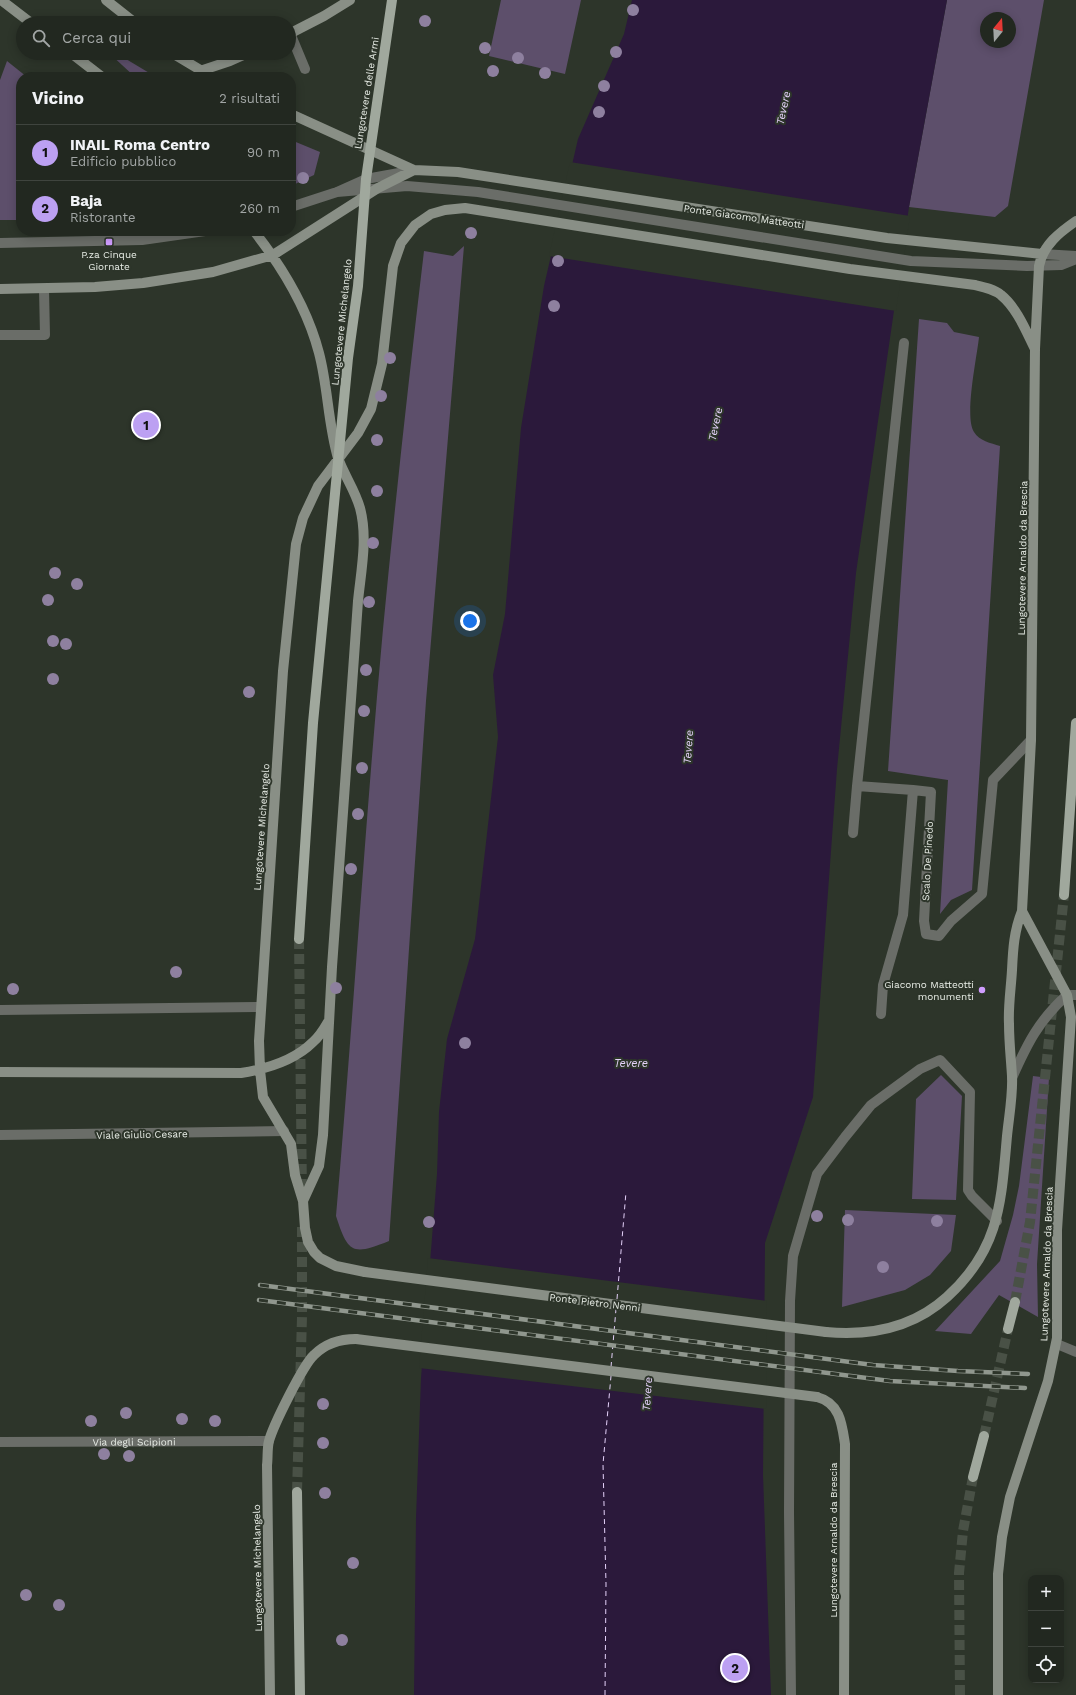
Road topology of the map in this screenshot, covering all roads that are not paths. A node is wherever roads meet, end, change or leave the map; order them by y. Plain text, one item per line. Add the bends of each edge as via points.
1 (1, 0) edge
2 (106, 0) edge
3 (350, 0) edge
4 (392, 0) edge
5 (22, 16) edge
6 (126, 16) edge
7 (296, 30) edge
8 (296, 49) edge
9 (80, 60) edge
10 (183, 60) edge
11 (232, 60) edge
12 (305, 69) dead end
13 (200, 71) joint
14 (96, 72) edge
15 (296, 116) edge
16 (369, 151) junction
17 (414, 170) junction
18 (366, 179) junction
19 (378, 188) junction
20 (337, 192) junction
21 (365, 193) junction
22 (296, 205) edge
23 (1076, 221) edge
24 (166, 236) edge
25 (258, 236) edge
26 (0, 243) edge
27 (1042, 254) junction
28 (273, 255) junction
29 (1076, 257) edge
30 (1039, 266) junction
31 (0, 288) edge
32 (44, 289) junction
33 (0, 335) edge
34 (904, 343) dead end
35 (1035, 349) junction
36 (338, 458) junction
37 (1076, 722) edge
38 (1031, 740) junction
39 (857, 786) junction
40 (913, 790) junction
41 (854, 833) dead end
42 (1064, 895) tunnel mouth
43 (1022, 911) junction
44 (299, 939) tunnel mouth
45 (1072, 995) edge
46 (261, 1007) junction
47 (0, 1010) edge
48 (881, 1014) dead end
49 (329, 1021) junction
50 (260, 1070) junction
51 (0, 1072) edge
52 (1012, 1078) junction
53 (284, 1132) junction
54 (0, 1135) edge
55 (303, 1200) junction
56 (997, 1221) junction
57 (365, 1272) joint
58 (1015, 1302) tunnel mouth
59 (1008, 1329) tunnel mouth
60 (826, 1332) joint
61 (1057, 1344) junction
62 (1076, 1352) edge
63 (984, 1436) tunnel mouth
64 (269, 1441) junction
65 (0, 1442) edge
66 (973, 1477) tunnel mouth
67 (297, 1492) tunnel mouth
68 (270, 1695) edge
69 (300, 1695) edge
70 (791, 1695) edge
71 (844, 1695) edge
72 (998, 1695) edge

1 - 5 street
2 - 6 street
3 - 7 street
4 - 16 main road, Lungotevere delle Armi
8 - 12 street
9 - 14 street
10 - 13 street
11 - 13 street
15 - 16 street
16 - 17 street
16 - 18 main road, Lungotevere delle Armi
17 - 18 street
17 - 19 street
17 - 27 street, Ponte Giacomo Matteotti via 458,172 887,238
18 - 20 street
18 - 21 main road, Lungotevere delle Armi
19 - 21 street
19 - 30 street via 407,186 478,192 911,262
20 - 21 street
20 - 22 street
21 - 28 street
21 - 36 main road, Lungotevere Michelangelo via 358,286
23 - 27 street, Lungotevere Arnaldo da Brescia via 1054,238
24 - 26 street via 135,240
25 - 28 street
27 - 29 street, Ponte Giacomo Matteotti
27 - 30 street, Lungotevere Arnaldo da Brescia
28 - 32 street via 189,277 136,284
28 - 36 street via 298,296 319,353
29 - 30 street via 1061,265
30 - 35 street, Lungotevere Arnaldo da Brescia
31 - 32 street
32 - 33 street via 45,334
34 - 39 street
35 - 36 street, Lungotevere Michelangelo via 1006,300 995,291 975,285 850,269 474,209 445,210 424,219 401,243 393,266 382,364 375,398 366,421
35 - 38 street, Lungotevere Arnaldo da Brescia
36 - 44 main road, Lungotevere Michelangelo via 313,723
36 - 46 street, Lungotevere Michelangelo via 318,486 308,506 296,544 283,679
36 - 49 street, Lungotevere Michelangelo via 360,506 364,538
37 - 42 main road
38 - 40 street, Scalo De Pinedo via 993,780 982,894 939,936 926,934 924,921 932,792
38 - 43 street, Lungotevere Arnaldo da Brescia
39 - 40 street
39 - 41 street
40 - 48 street, Scalo De Pinedo via 904,915 883,985
43 - 45 street, Lungotevere Arnaldo da Brescia
43 - 52 street, Lungotevere Arnaldo da Brescia via 1014,934 1008,1023
45 - 52 street, Lungotevere Arnaldo da Brescia via 1050,1011 1028,1041
45 - 61 street, Lungotevere Arnaldo da Brescia via 1057,1230
46 - 47 street
46 - 50 street, Lungotevere Michelangelo
49 - 50 street via 308,1047
49 - 55 street, Lungotevere Michelangelo via 322,1153 319,1166
50 - 51 street via 227,1074
50 - 53 street, Lungotevere Michelangelo via 266,1103
52 - 56 street, Lungotevere Arnaldo da Brescia via 1003,1187
53 - 54 street, Viale Giulio Cesare
53 - 55 street, Lungotevere Michelangelo via 291,1144 295,1175
55 - 57 street, Lungotevere Michelangelo via 306,1236 314,1252 336,1266
56 - 60 street, Lungotevere Arnaldo da Brescia via 989,1242 973,1269 937,1306 910,1321 882,1331 850,1334
56 - 70 street via 968,1190 970,1092 940,1060 920,1069 871,1105 817,1174 793,1256 790,1301
57 - 60 street, Ponte Pietro Nenni, bridge
58 - 59 main road
61 - 62 street
61 - 72 street, Lungotevere Arnaldo da Brescia via 1042,1402 1010,1497 1002,1536 998,1574
63 - 66 main road
64 - 65 street, Via degli Scipioni
64 - 68 street, Lungotevere Michelangelo
64 - 71 street, Lungotevere Arnaldo da Brescia, bridge via 295,1385 313,1355 339,1340 356,1339 817,1398 828,1402 841,1419 845,1444
67 - 69 main road

